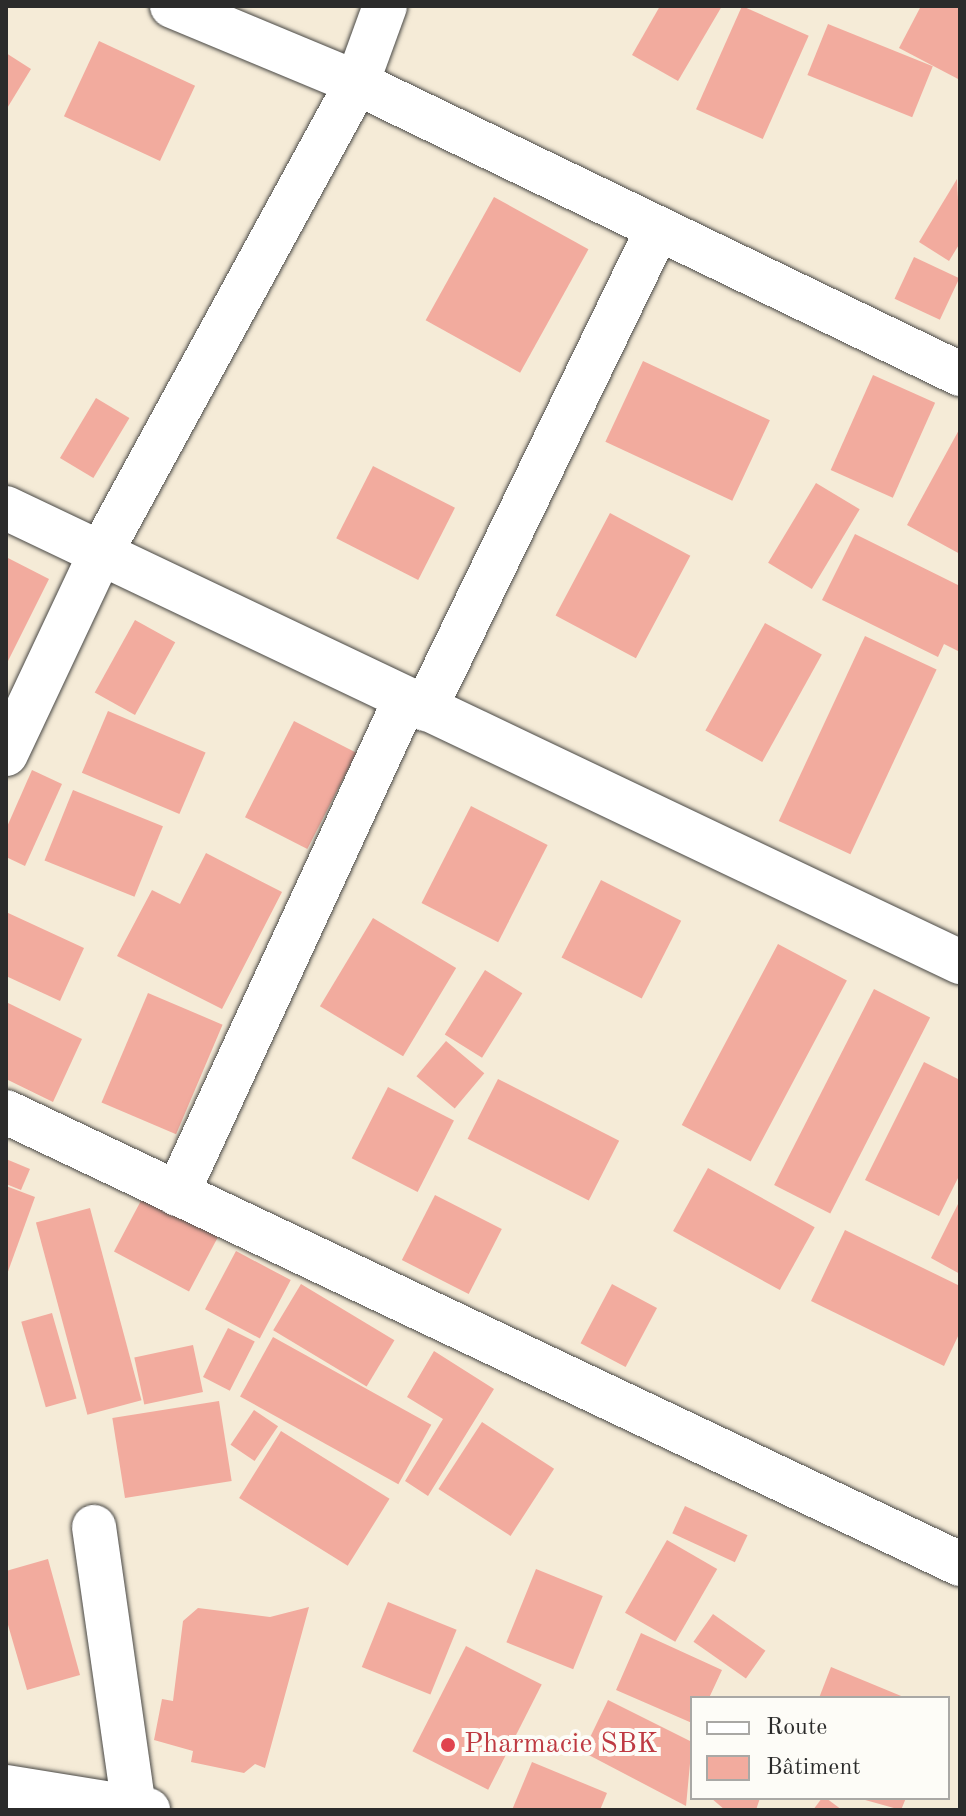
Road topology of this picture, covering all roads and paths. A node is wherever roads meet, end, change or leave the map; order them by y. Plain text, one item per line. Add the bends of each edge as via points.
1 (172, 6) edge
2 (385, 6) edge
3 (357, 83) junction
4 (658, 228) junction
5 (960, 374) edge
6 (6, 508) edge
7 (100, 554) junction
8 (415, 705) junction
9 (6, 754) edge
10 (960, 962) edge
11 (6, 1112) edge
12 (177, 1194) junction
13 (94, 1527) dead end
14 (960, 1564) edge
15 (6, 1787) edge
16 (141, 1809) edge

1 - 3 street
2 - 3 street
3 - 4 street
3 - 7 street
4 - 5 street
4 - 8 street
6 - 7 street
7 - 8 street
7 - 9 street
8 - 10 street
8 - 12 street
11 - 12 street
12 - 14 street
13 - 16 street
15 - 16 street

